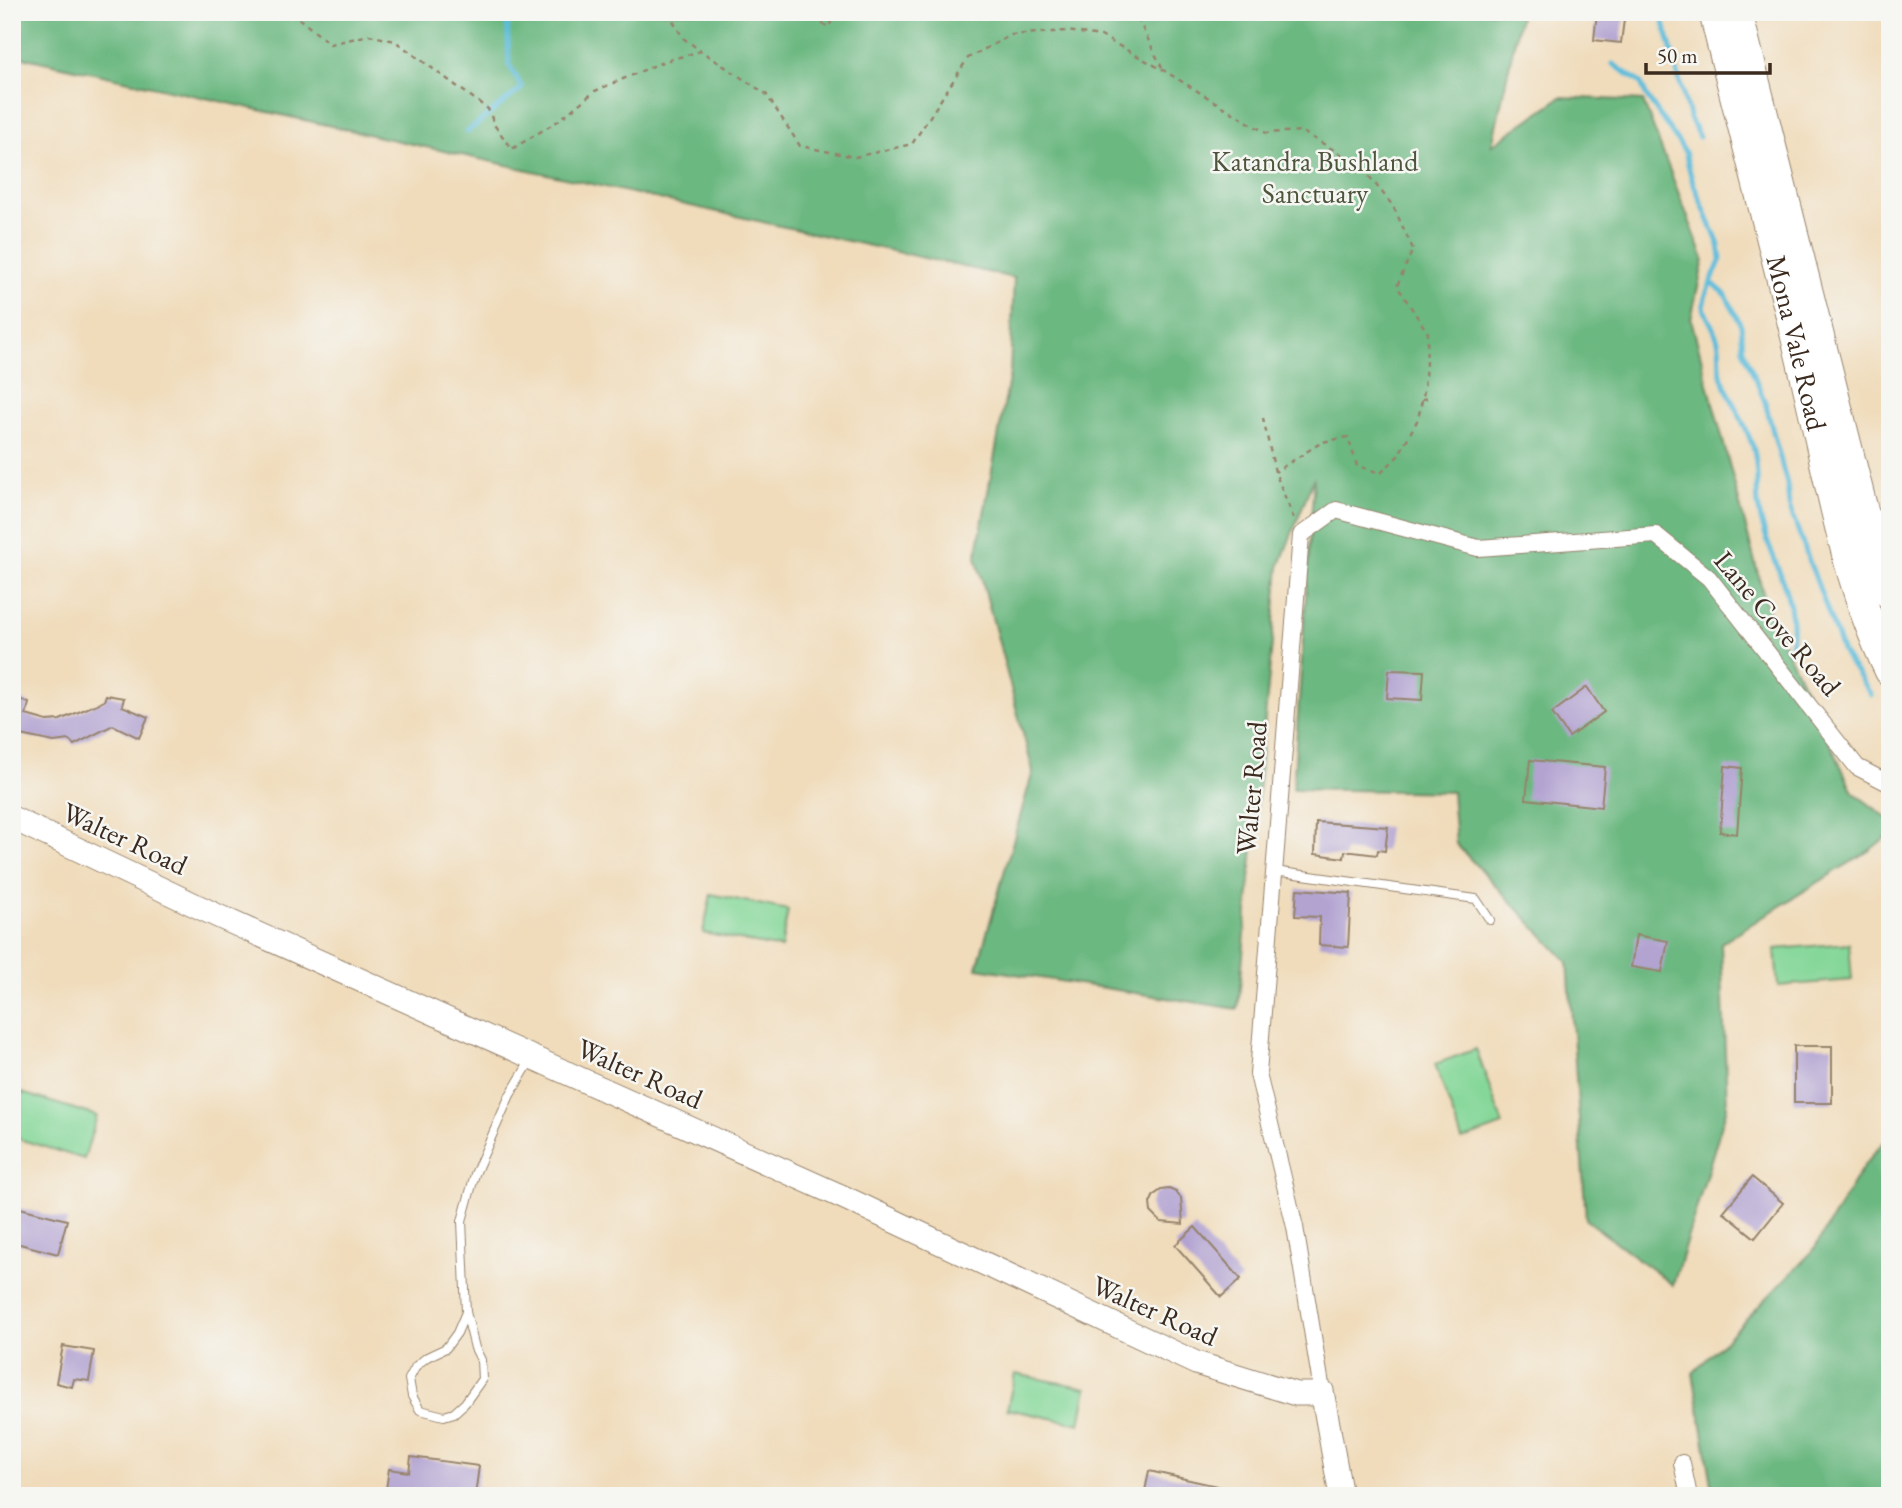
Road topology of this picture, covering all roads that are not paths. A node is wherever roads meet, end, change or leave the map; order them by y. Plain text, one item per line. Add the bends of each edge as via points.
1 (1714, 12) edge
2 (1737, 12) edge
3 (1478, 548) joint
4 (1890, 594) edge
5 (1890, 671) edge
6 (1890, 784) edge
7 (12, 818) edge
8 (1274, 871) junction
9 (1490, 920) dead end
10 (532, 1057) junction
11 (466, 1312) junction
12 (1322, 1391) junction
13 (1682, 1463) dead end
14 (1341, 1496) edge
15 (1689, 1496) edge

1 - 5 highway, Mona Vale Road via 1837,520 1854,582
2 - 4 highway, Mona Vale Road via 1864,515
3 - 6 street, Lane Cove Road via 1656,535 1710,578 1857,767
3 - 8 street, Walter Road via 1336,510 1301,535
7 - 10 street, Walter Road
8 - 9 lane via 1476,899
8 - 12 street, Walter Road via 1258,1074 1295,1227
10 - 11 lane via 475,1174 461,1221
10 - 12 street, Walter Road via 1196,1363 1296,1394
11 - 11 lane via 482,1379 454,1413 444,1416 420,1410 410,1379 416,1366 446,1348
12 - 14 street
13 - 15 street

